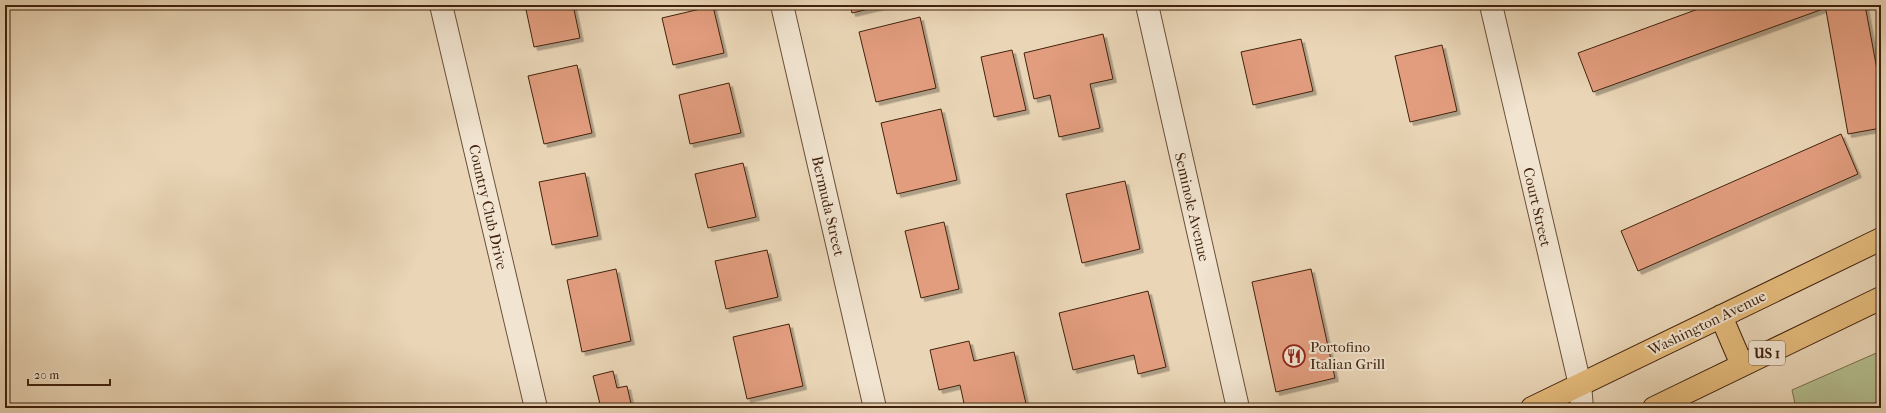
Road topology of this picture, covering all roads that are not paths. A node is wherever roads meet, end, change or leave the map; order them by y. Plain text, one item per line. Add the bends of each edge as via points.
1 (440, 5) edge
2 (782, 5) edge
3 (1147, 5) edge
4 (1491, 5) edge
5 (1881, 239) edge
6 (1881, 298) edge
7 (1721, 316) junction
8 (1742, 365) junction
9 (1580, 385) junction
10 (536, 408) edge
11 (875, 408) edge
12 (1238, 408) edge
13 (1532, 408) edge
14 (1582, 408) edge
15 (1654, 408) edge

1 - 10 street, Country Club Drive
2 - 11 street, Bermuda Street
3 - 12 street, Seminole Avenue
4 - 9 street, Court Street
5 - 7 main road, Washington Avenue
6 - 8 main road, US 1
7 - 8 main road
7 - 9 main road, Washington Avenue
8 - 15 main road, US 1
9 - 13 main road, Washington Avenue
9 - 14 street, Court Street

